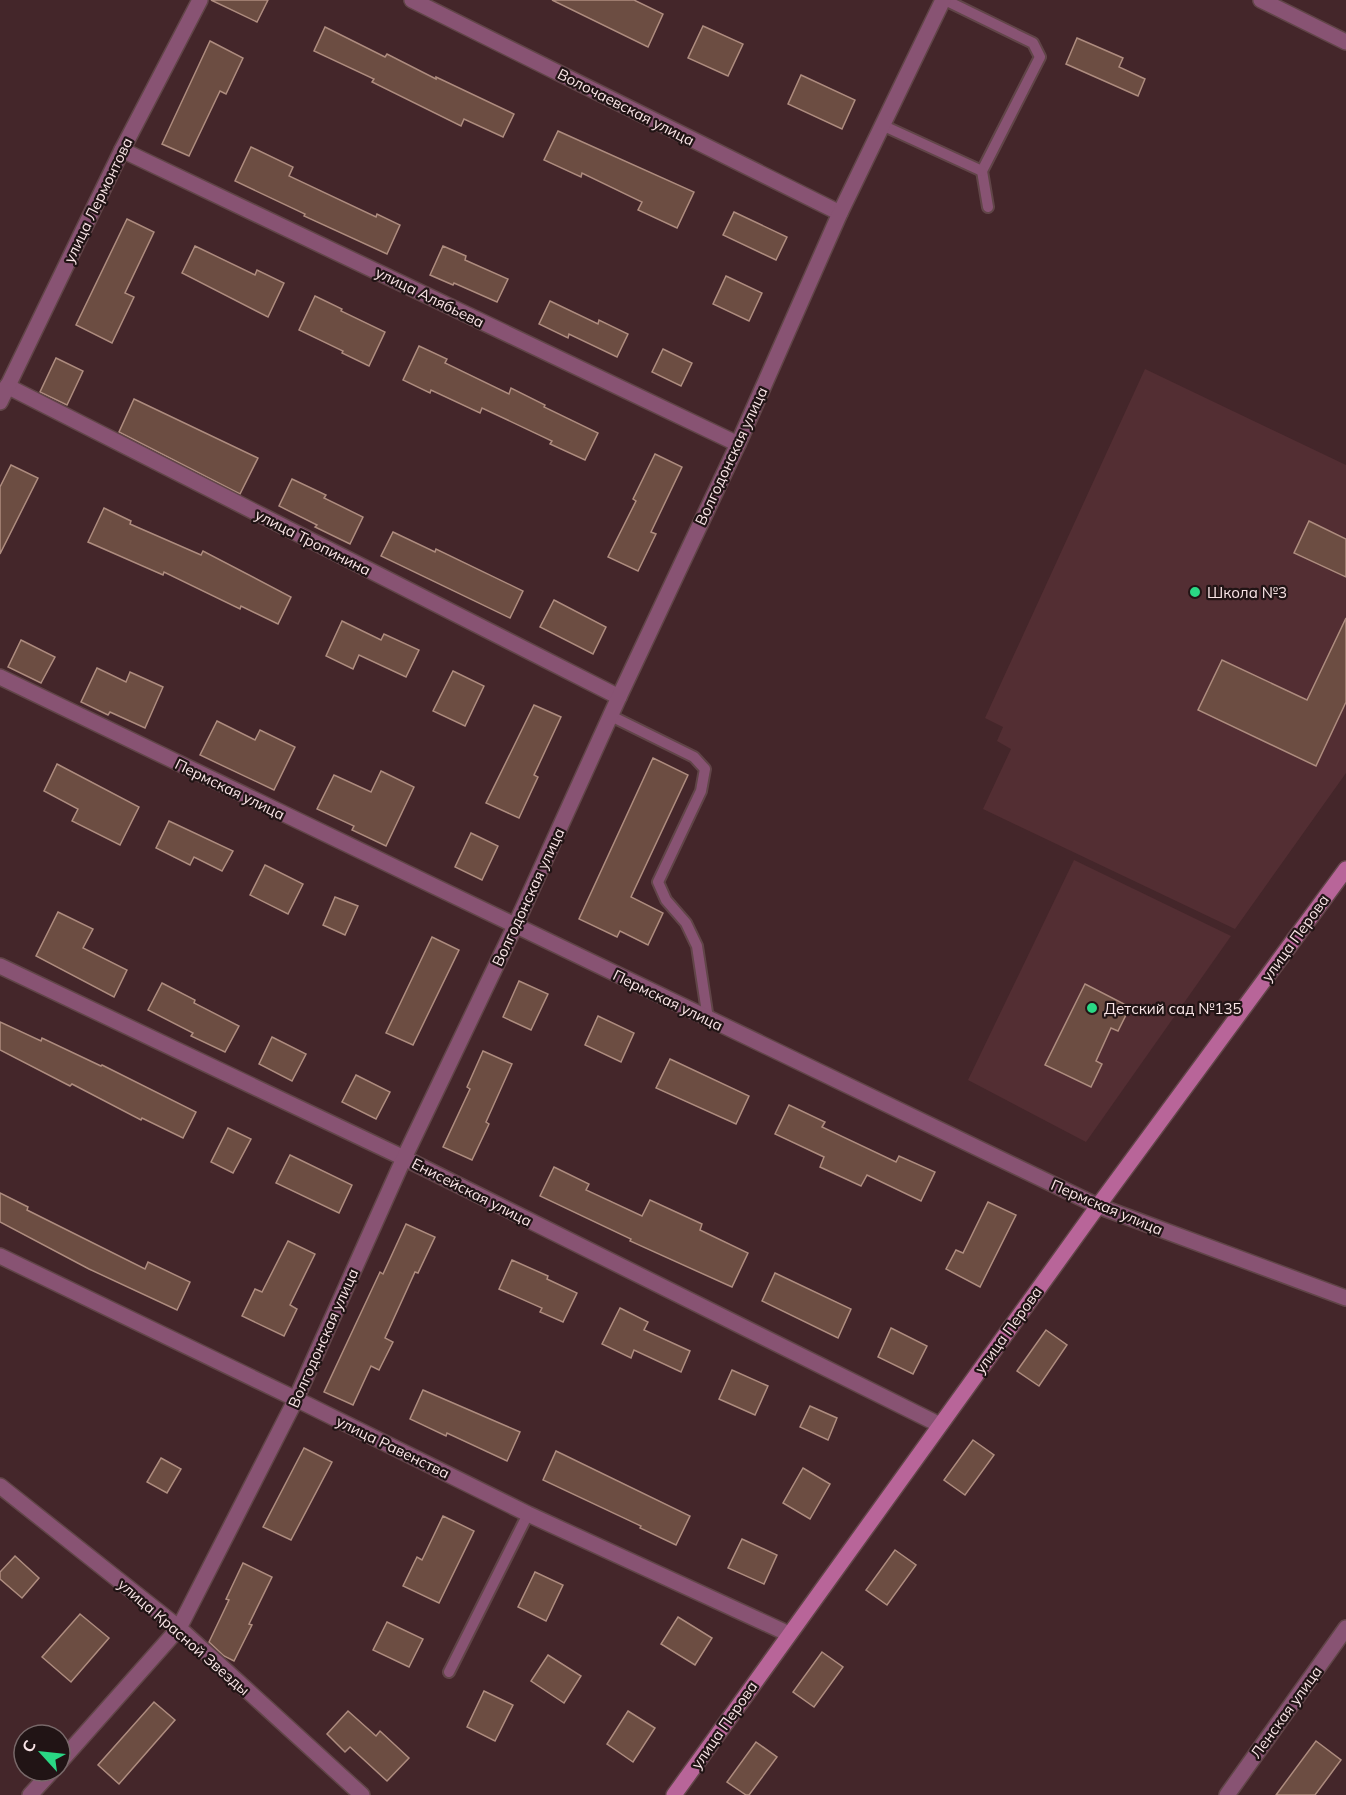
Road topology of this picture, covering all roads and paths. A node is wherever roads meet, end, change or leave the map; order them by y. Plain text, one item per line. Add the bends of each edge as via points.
1 (200, 0) edge
2 (412, 0) edge
3 (944, 0) edge
4 (1261, 0) edge
5 (1346, 42) edge
6 (884, 126) junction
7 (122, 150) junction
8 (982, 171) junction
9 (988, 207) dead end
10 (840, 213) junction
11 (7, 386) junction
12 (0, 402) edge
13 (738, 444) junction
14 (0, 677) edge
15 (619, 697) junction
16 (611, 716) junction
17 (1346, 869) edge
18 (515, 926) junction
19 (0, 966) edge
20 (708, 1019) junction
21 (404, 1158) junction
22 (1098, 1206) junction
23 (0, 1256) edge
24 (1346, 1298) edge
25 (296, 1399) junction
26 (940, 1425) junction
27 (0, 1486) edge
28 (528, 1514) junction
29 (179, 1628) junction
30 (1346, 1628) edge
31 (789, 1634) junction
32 (449, 1672) dead end
33 (72, 1748) edge
34 (41, 1783) edge
35 (30, 1795) edge
36 (362, 1795) edge
37 (674, 1795) edge
38 (1227, 1795) edge

1 - 7 street, улица Лермонтова
2 - 10 street, Волочаевская улица
3 - 6 street, Волгодонская улица
3 - 8 lane via 1033,43 1040,57
4 - 5 street
6 - 8 lane
6 - 10 street, Волгодонская улица
7 - 11 street, улица Лермонтова
7 - 13 street, улица Алябьева
8 - 9 lane
10 - 13 street, Волгодонская улица
11 - 12 street, улица Лермонтова
11 - 15 street, улица Тропинина
13 - 15 street, Волгодонская улица
14 - 18 street, Пермская улица
15 - 16 street, Волгодонская улица
16 - 18 street, Волгодонская улица
16 - 20 lane via 694,757 705,769 701,790 658,882 697,946
17 - 22 main road, улица Перова
18 - 20 street, Пермская улица
18 - 21 street, Волгодонская улица
19 - 21 street, Енисейская улица
20 - 22 street, Пермская улица
21 - 25 street, Волгодонская улица
21 - 26 street, Енисейская улица
22 - 24 street, Пермская улица
22 - 26 main road, улица Перова
23 - 25 street, улица Равенства
25 - 28 street, улица Равенства
25 - 29 street, Волгодонская улица
26 - 31 main road, улица Перова
27 - 29 street, улица Красной Звезды
28 - 31 street, улица Равенства
28 - 32 lane
29 - 33 street, Волгодонская улица
29 - 36 street, улица Красной Звезды
30 - 38 street, Ленская улица
31 - 37 main road, улица Перова
34 - 35 street

